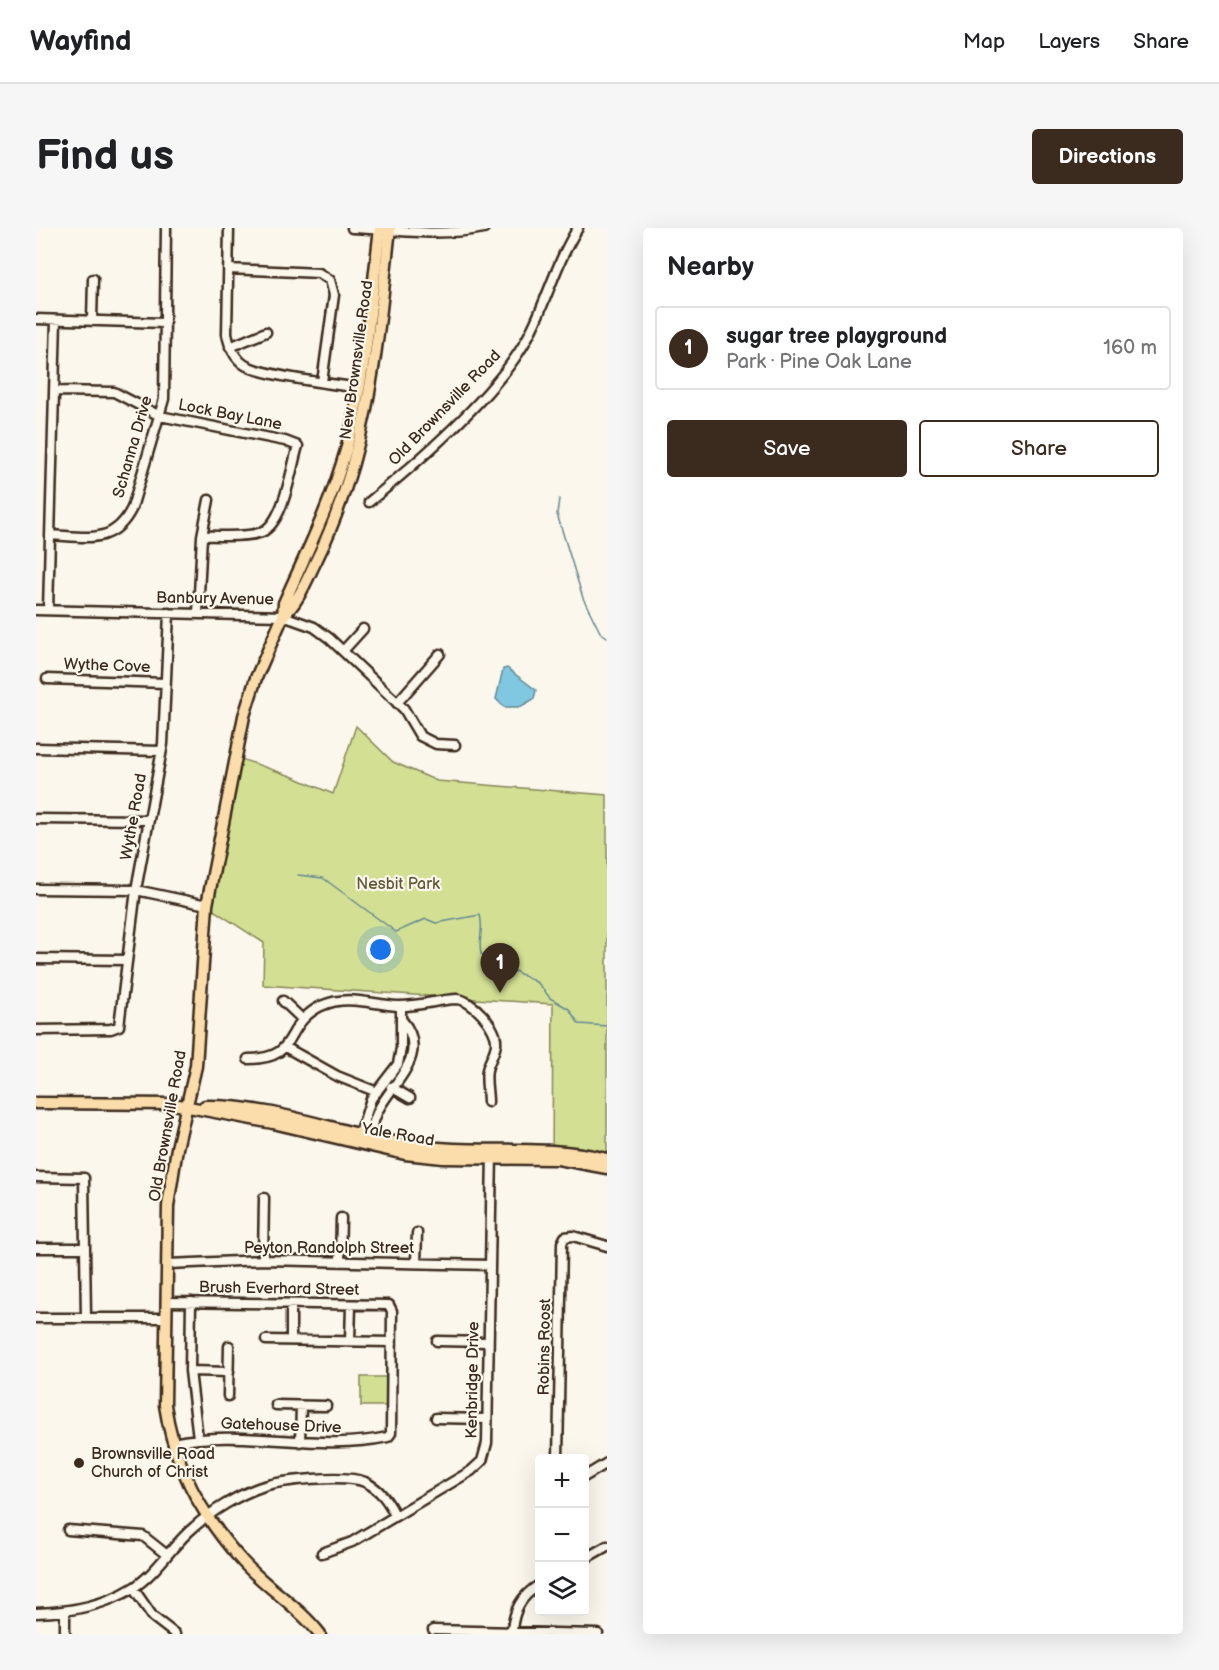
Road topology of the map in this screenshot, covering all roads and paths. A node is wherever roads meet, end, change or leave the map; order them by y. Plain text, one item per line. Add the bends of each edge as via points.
1 (166, 228) edge
2 (229, 228) edge
3 (352, 228) edge
4 (484, 228) edge
5 (578, 228) edge
6 (385, 229) edge
7 (228, 269) junction
8 (93, 279) dead end
9 (36, 319) edge
10 (56, 320) junction
11 (92, 321) junction
12 (164, 323) junction
13 (266, 332) dead end
14 (230, 347) junction
15 (322, 382) junction
16 (359, 388) junction
17 (55, 391) junction
18 (160, 417) junction
19 (209, 500) dead end
20 (369, 502) dead end
21 (51, 535) junction
22 (202, 536) junction
23 (36, 610) edge
24 (48, 610) junction
25 (169, 613) junction
26 (198, 613) junction
27 (283, 616) junction
28 (363, 629) dead end
29 (343, 651) junction
30 (440, 654) dead end
31 (47, 679) dead end
32 (165, 683) junction
33 (397, 703) junction
34 (455, 745) dead end
35 (36, 748) edge
36 (161, 751) junction
37 (36, 819) edge
38 (148, 820) junction
39 (36, 889) edge
40 (136, 890) junction
41 (207, 905) junction
42 (36, 959) edge
43 (127, 960) junction
44 (284, 1001) dead end
45 (401, 1006) junction
46 (302, 1019) junction
47 (402, 1020) junction
48 (36, 1030) edge
49 (285, 1047) junction
50 (248, 1059) dead end
51 (385, 1083) junction
52 (394, 1088) junction
53 (377, 1092) junction
54 (410, 1098) dead end
55 (488, 1102) dead end
56 (36, 1103) edge
57 (187, 1106) junction
58 (363, 1140) junction
59 (492, 1153) junction
60 (607, 1159) edge
61 (607, 1168) edge
62 (36, 1177) edge
63 (264, 1198) dead end
64 (341, 1218) dead end
65 (417, 1233) dead end
66 (607, 1246) edge
67 (36, 1248) edge
68 (85, 1248) junction
69 (263, 1260) junction
70 (340, 1262) junction
71 (416, 1263) junction
72 (168, 1264) junction
73 (490, 1264) junction
74 (166, 1302) junction
75 (191, 1302) junction
76 (291, 1304) junction
77 (351, 1305) junction
78 (36, 1318) edge
79 (86, 1318) junction
80 (166, 1318) junction
81 (266, 1340) dead end
82 (291, 1340) junction
83 (350, 1341) junction
84 (437, 1341) dead end
85 (391, 1342) junction
86 (488, 1342) junction
87 (229, 1346) dead end
88 (190, 1371) junction
89 (229, 1372) junction
90 (228, 1396) dead end
91 (276, 1405) dead end
92 (301, 1406) junction
93 (326, 1406) dead end
94 (436, 1418) dead end
95 (487, 1419) junction
96 (198, 1438) junction
97 (300, 1442) junction
98 (173, 1443) junction
99 (558, 1454) edge
100 (607, 1463) edge
101 (589, 1474) edge
102 (395, 1515) junction
103 (208, 1517) junction
104 (68, 1530) dead end
105 (607, 1546) edge
106 (322, 1552) dead end
107 (167, 1555) junction
108 (589, 1557) edge
109 (133, 1588) junction
110 (535, 1588) edge
111 (65, 1612) junction
112 (36, 1613) edge
113 (433, 1630) dead end
114 (512, 1630) junction
115 (64, 1634) edge
116 (175, 1634) edge
117 (320, 1634) edge
118 (598, 1634) edge

1 - 12 street, Schanna Drive
2 - 7 street
3 - 6 street
4 - 6 street via 446,233
5 - 20 street, Old Brownsville Road via 519,352 497,381 420,459
6 - 16 main road, New Brownsville Road
6 - 27 main road, New Brownsville Road via 367,408 356,459 327,538 294,606
7 - 14 street
7 - 15 street via 319,273 330,280 334,295
8 - 11 street
9 - 10 street
10 - 11 street
10 - 17 street
11 - 12 street
12 - 18 street, Schanna Drive via 165,391
13 - 14 street
14 - 15 street via 239,361 256,369
15 - 16 street
16 - 27 main road, New Brownsville Road via 337,479 284,603
17 - 18 street, Lock Bay Lane via 114,392
17 - 21 street
18 - 21 street, Schanna Drive via 124,524 112,533 93,537
18 - 22 street, Lock Bay Lane via 297,446 281,508 272,525 259,533
19 - 22 street
21 - 24 street
22 - 26 street
23 - 24 street, Banbury Avenue
24 - 25 street, Banbury Avenue
25 - 26 street, Banbury Avenue
25 - 32 street, Wythe Road
26 - 27 street, Banbury Avenue
27 - 29 street, Banbury Avenue via 316,628
27 - 41 main road, Old Brownsville Road via 244,716
28 - 29 street
29 - 33 street, Banbury Avenue
30 - 33 street
31 - 32 street, Wythe Cove
32 - 36 street, Wythe Road
33 - 34 street, Banbury Avenue via 420,736 436,744
35 - 36 street
36 - 38 street, Wythe Road
37 - 38 street
38 - 40 street, Wythe Road
39 - 40 street
40 - 41 street
40 - 43 street, Wythe Road
41 - 57 main road, Old Brownsville Road via 196,1065
42 - 43 street
43 - 48 street, Wythe Road via 119,1026
44 - 46 street
45 - 46 street via 346,999 320,1007
45 - 47 street
45 - 55 street via 459,999 476,1009 496,1041 486,1072
46 - 49 street
47 - 51 street via 398,1064
47 - 52 street via 409,1028 411,1058
49 - 50 street via 271,1058
49 - 53 street via 337,1076
51 - 52 street
51 - 53 street
52 - 54 street
52 - 58 street
53 - 58 street via 367,1109
56 - 57 main road, Yale Road
57 - 58 main road, Yale Road
57 - 72 main road, Old Brownsville Road via 170,1182
58 - 59 main road, Yale Road via 423,1156
59 - 60 main road, Yale Road via 556,1150
59 - 61 main road, Yale Road
59 - 73 street, Kenbridge Drive
62 - 68 street via 84,1178
63 - 69 street
64 - 70 street
65 - 71 street
66 - 99 street, Robins Roost via 579,1237 565,1237 562,1246
67 - 68 street
68 - 79 street
69 - 70 street, Peyton Randolph Street
69 - 72 street, Peyton Randolph Street
70 - 71 street, Peyton Randolph Street
71 - 73 street, Peyton Randolph Street
72 - 74 main road, Old Brownsville Road
73 - 86 street, Kenbridge Drive
74 - 75 street, Brush Everhard Street
74 - 80 main road, Old Brownsville Road
75 - 76 street, Brush Everhard Street
75 - 88 street
76 - 77 street, Brush Everhard Street
76 - 82 street
77 - 83 street
77 - 85 street, Brush Everhard Street via 392,1307
78 - 79 street
79 - 80 street
80 - 98 main road, Old Brownsville Road via 165,1405
81 - 82 street
82 - 83 street
83 - 85 street
84 - 86 street
85 - 97 street, Gatehouse Drive via 388,1437 358,1442
86 - 95 street, Kenbridge Drive
87 - 89 street
88 - 89 street
88 - 96 street
89 - 90 street
91 - 92 street
92 - 93 street
92 - 97 street
94 - 95 street
95 - 102 street, Kenbridge Drive via 486,1449 475,1467
96 - 97 street, Gatehouse Drive
96 - 98 street, Gatehouse Drive
98 - 103 main road, Old Brownsville Road via 185,1478
100 - 101 street
102 - 103 street via 377,1490 354,1479 333,1478 260,1483
102 - 106 street, Kenbridge Drive via 339,1549
103 - 107 street
103 - 117 main road, Old Brownsville Road via 244,1563
104 - 107 street via 138,1535
105 - 108 street
107 - 109 street
109 - 111 street via 95,1605
109 - 116 street via 153,1617
110 - 114 street via 513,1612
111 - 112 street
111 - 115 street
113 - 114 street
114 - 118 street

